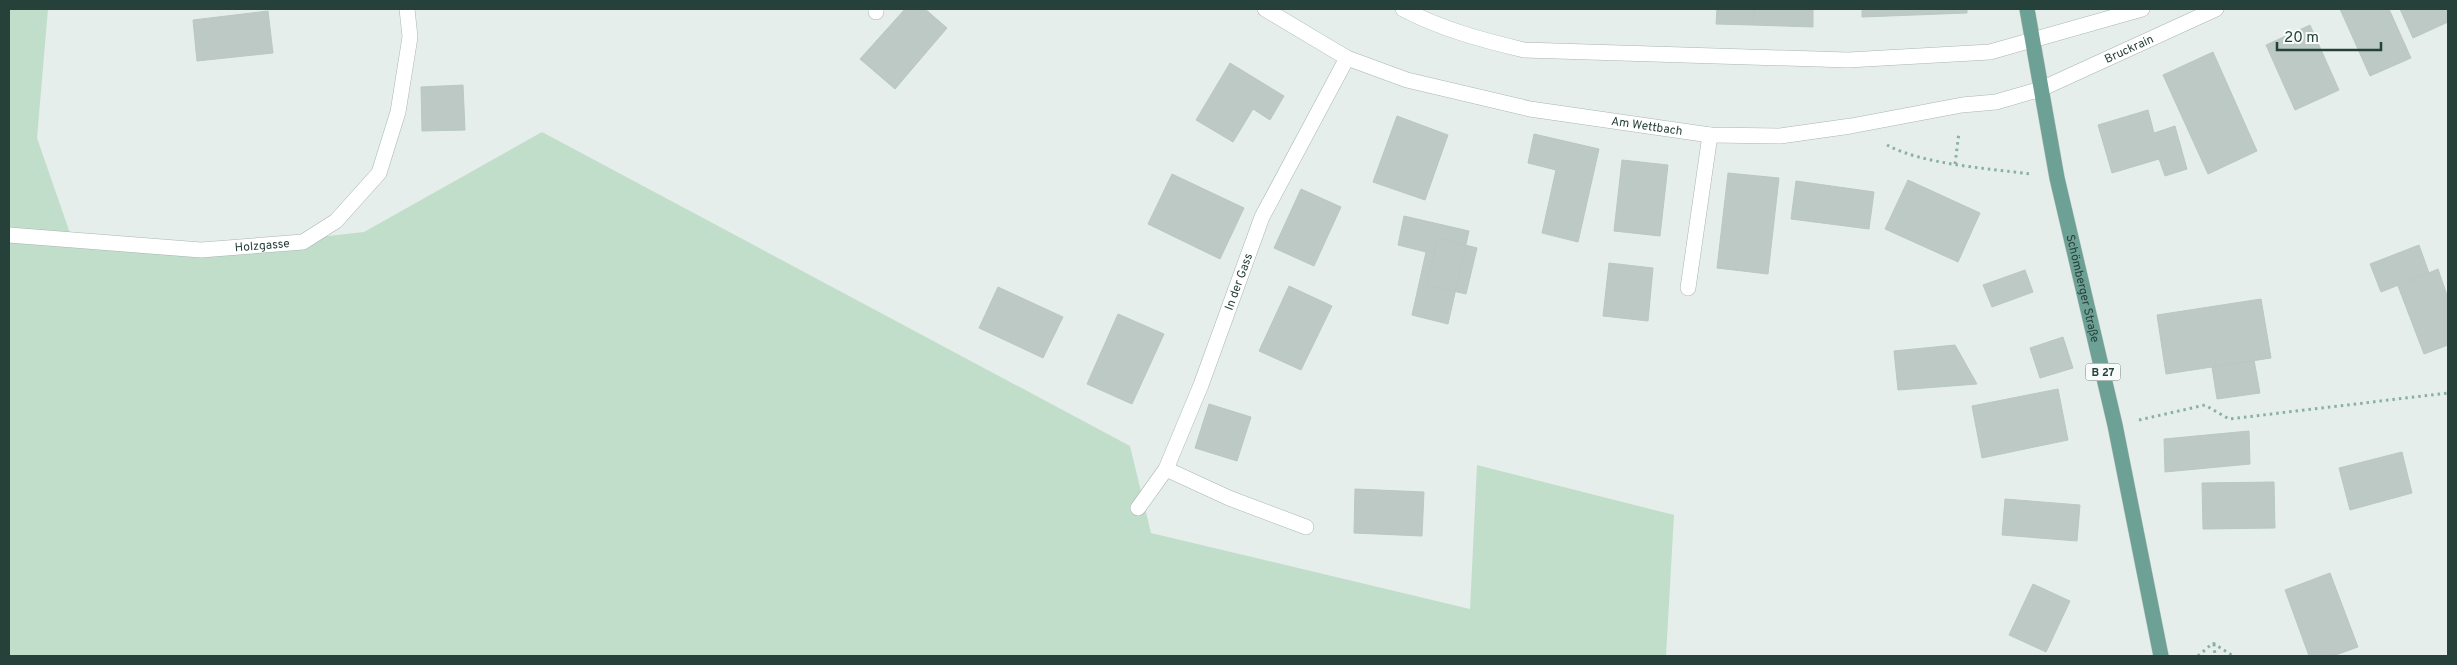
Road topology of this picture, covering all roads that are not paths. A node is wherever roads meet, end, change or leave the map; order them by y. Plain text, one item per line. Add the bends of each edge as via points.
1 (407, 9) edge
2 (1403, 9) edge
3 (2027, 9) edge
4 (2142, 9) edge
5 (2216, 9) edge
6 (1268, 10) edge
7 (2031, 42) junction
8 (1346, 58) junction
9 (2041, 90) junction
10 (1710, 135) junction
11 (9, 234) edge
12 (1688, 288) dead end
13 (1166, 469) junction
14 (1138, 508) dead end
15 (1306, 527) dead end
16 (2161, 656) edge

1 - 11 street, Holzgasse via 410,37 398,112 379,173 336,221 303,242 201,250
2 - 7 street via 1477,40 1524,50 1848,60 1990,52
3 - 7 main road, Schömberger Straße / B 27
4 - 7 street
5 - 9 street, Bruckrain
6 - 8 street, Am Wettbach
7 - 9 main road, Schömberger Straße / B 27
8 - 10 street, Am Wettbach via 1407,80 1530,109
8 - 13 street, In der Gass via 1262,217 1201,385
9 - 10 street, Am Wettbach via 1996,102 1780,136
9 - 16 main road, Schömberger Straße / B 27 via 2057,178 2115,425
10 - 12 street
13 - 14 street, In der Gass
13 - 15 street via 1228,498

